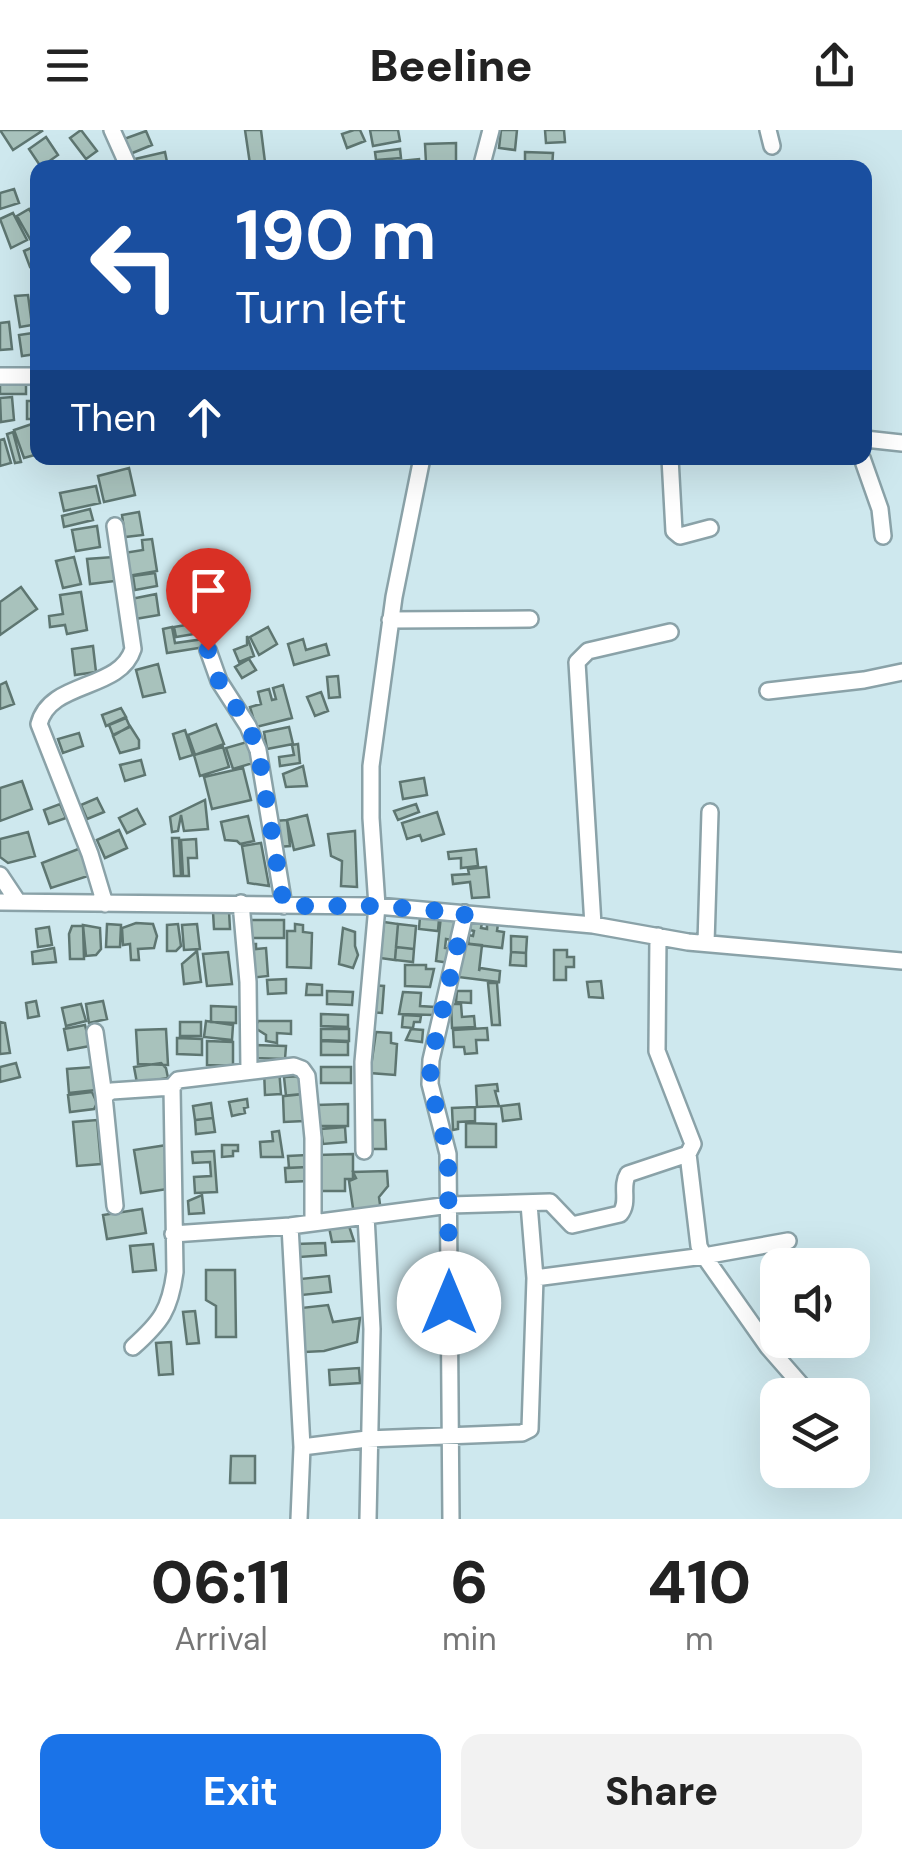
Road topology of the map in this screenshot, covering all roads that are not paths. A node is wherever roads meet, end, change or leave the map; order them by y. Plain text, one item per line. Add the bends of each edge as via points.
1 (112, 130) edge
2 (490, 130) edge
3 (125, 160) edge
4 (484, 160) edge
5 (0, 376) edge
6 (30, 376) edge
7 (872, 440) edge
8 (902, 442) edge
9 (421, 465) edge
10 (670, 465) edge
11 (864, 465) edge
12 (115, 526) dead end
13 (710, 528) dead end
14 (883, 536) dead end
15 (530, 619) dead end
16 (390, 620) junction
17 (670, 632) dead end
18 (208, 650) dead end
19 (902, 672) edge
20 (768, 692) dead end
21 (710, 812) dead end
22 (0, 875) edge
23 (0, 902) edge
24 (18, 902) junction
25 (241, 903) junction
26 (106, 904) junction
27 (284, 906) junction
28 (377, 906) junction
29 (465, 913) junction
30 (593, 925) junction
31 (658, 936) junction
32 (706, 943) junction
33 (902, 961) edge
34 (95, 1032) dead end
35 (249, 1070) junction
36 (172, 1087) junction
37 (104, 1096) junction
38 (364, 1151) dead end
39 (688, 1154) junction
40 (538, 1204) junction
41 (450, 1205) junction
42 (115, 1206) dead end
43 (366, 1216) junction
44 (312, 1222) junction
45 (290, 1226) junction
46 (174, 1234) junction
47 (788, 1240) dead end
48 (702, 1252) junction
49 (534, 1278) junction
50 (133, 1347) dead end
51 (795, 1378) edge
52 (450, 1437) junction
53 (367, 1439) junction
54 (302, 1448) junction
55 (300, 1519) edge
56 (368, 1519) edge
57 (451, 1519) edge

1 - 3 street
2 - 4 street
5 - 6 street
7 - 8 street
9 - 16 street
10 - 13 street via 674,531 680,536
11 - 14 street
12 - 26 street via 133,649 129,662 48,706 39,724
15 - 16 street
16 - 28 street via 371,766
17 - 30 street via 588,651 577,662
18 - 27 street via 258,750
19 - 20 street
21 - 32 street
22 - 24 street
23 - 24 street
24 - 26 street
25 - 26 street
25 - 27 street
25 - 35 street
27 - 28 street
28 - 29 street
28 - 38 street via 364,1043
29 - 30 street
29 - 41 street via 431,1060
30 - 31 street
31 - 32 street
31 - 39 street via 657,1051 693,1144
32 - 33 street
34 - 37 street
35 - 36 street via 178,1080
35 - 44 street via 294,1066 307,1076
36 - 37 street
36 - 46 street
37 - 42 street
39 - 40 street via 628,1174 620,1214 572,1226
39 - 48 street
40 - 41 street
40 - 49 street
41 - 43 street
41 - 52 street
43 - 44 street
43 - 53 street via 372,1329
44 - 45 street
45 - 46 street
45 - 54 street
46 - 50 street via 172,1300
47 - 48 street
48 - 49 street
48 - 51 street
49 - 52 street via 530,1429
52 - 53 street
52 - 57 street
53 - 54 street
53 - 56 street
54 - 55 street

